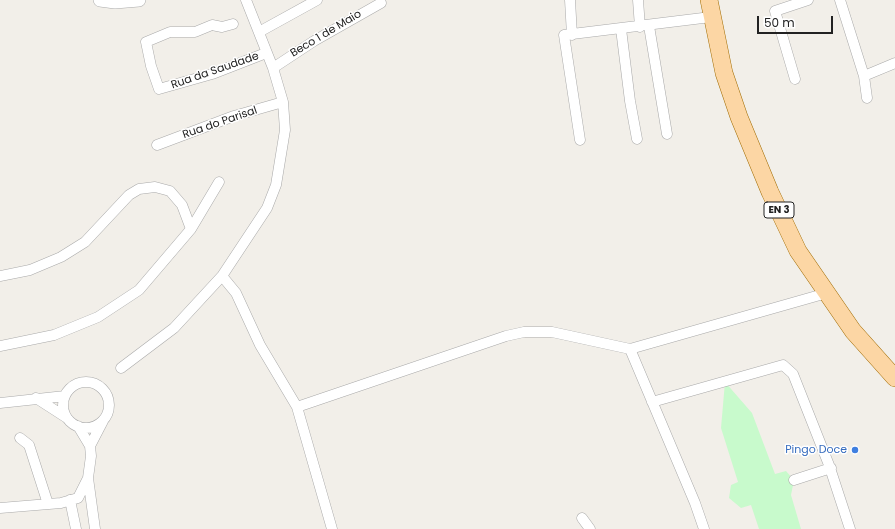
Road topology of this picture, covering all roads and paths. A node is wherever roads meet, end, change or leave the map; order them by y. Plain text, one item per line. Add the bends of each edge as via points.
1 (100, 0) edge
2 (139, 0) edge
3 (246, 0) edge
4 (317, 0) edge
5 (570, 0) edge
6 (638, 0) edge
7 (709, 0) edge
8 (808, 0) edge
9 (840, 0) edge
10 (381, 2) dead end
11 (711, 17) junction
12 (233, 24) dead end
13 (644, 26) junction
14 (621, 29) junction
15 (259, 32) junction
16 (572, 35) junction
17 (266, 53) junction
18 (895, 63) edge
19 (273, 68) junction
20 (864, 76) junction
21 (795, 79) dead end
22 (867, 98) dead end
23 (283, 102) junction
24 (667, 134) dead end
25 (637, 138) dead end
26 (580, 140) dead end
27 (158, 145) dead end
28 (219, 182) dead end
29 (191, 229) junction
30 (0, 276) edge
31 (222, 276) junction
32 (827, 293) junction
33 (0, 346) edge
34 (630, 349) junction
35 (121, 368) dead end
36 (895, 378) edge
37 (65, 396) junction
38 (36, 398) junction
39 (0, 402) edge
40 (652, 402) junction
41 (297, 407) junction
42 (67, 418) junction
43 (103, 419) junction
44 (78, 426) junction
45 (20, 438) dead end
46 (90, 446) junction
47 (830, 468) junction
48 (88, 478) junction
49 (794, 480) dead end
50 (70, 500) junction
51 (48, 504) junction
52 (0, 508) edge
53 (582, 518) dead end
54 (76, 529) edge
55 (95, 529) edge
56 (332, 529) edge
57 (590, 529) edge
58 (704, 529) edge
59 (850, 529) edge

1 - 2 street
3 - 15 street
4 - 15 street
5 - 16 street
6 - 13 street
7 - 11 main road, EN 3
8 - 21 street via 775,11
9 - 20 street
10 - 19 street, Beco 1 de Maio
11 - 13 street
11 - 32 main road, EN 3 via 724,73 739,118 770,192 798,251
12 - 17 street, Rua da Saudade via 222,27 212,25 195,32 170,32 146,42 159,89 212,74
13 - 14 street
13 - 24 street
14 - 16 street
14 - 25 street
15 - 17 street
16 - 26 street via 564,35
17 - 19 street
18 - 20 street
19 - 23 street
20 - 22 street
23 - 27 street, Rua do Parisal via 234,116
23 - 31 street via 286,130 276,185 267,208
28 - 29 street
29 - 30 street via 182,205 170,191 156,187 139,188 85,242 61,257 30,270
29 - 33 street via 139,290 98,317 54,335
31 - 35 street via 170,331
31 - 41 street via 236,294 260,345
32 - 34 street
32 - 36 main road, EN 3 via 853,331
34 - 40 street
34 - 41 street via 552,332 524,332
37 - 38 street
37 - 42 street via 64,411
37 - 43 street via 69,389 83,382 98,386 107,398 108,410
38 - 39 street
38 - 42 street
40 - 47 street via 783,365 793,374
40 - 58 street via 696,502
41 - 56 street
42 - 44 street
43 - 44 street via 92,427
43 - 46 street
44 - 46 street
45 - 51 street via 29,445
46 - 48 street
47 - 49 street
47 - 59 street
48 - 50 street via 78,498
48 - 55 street
50 - 51 street
50 - 54 street
51 - 52 street
53 - 57 street

